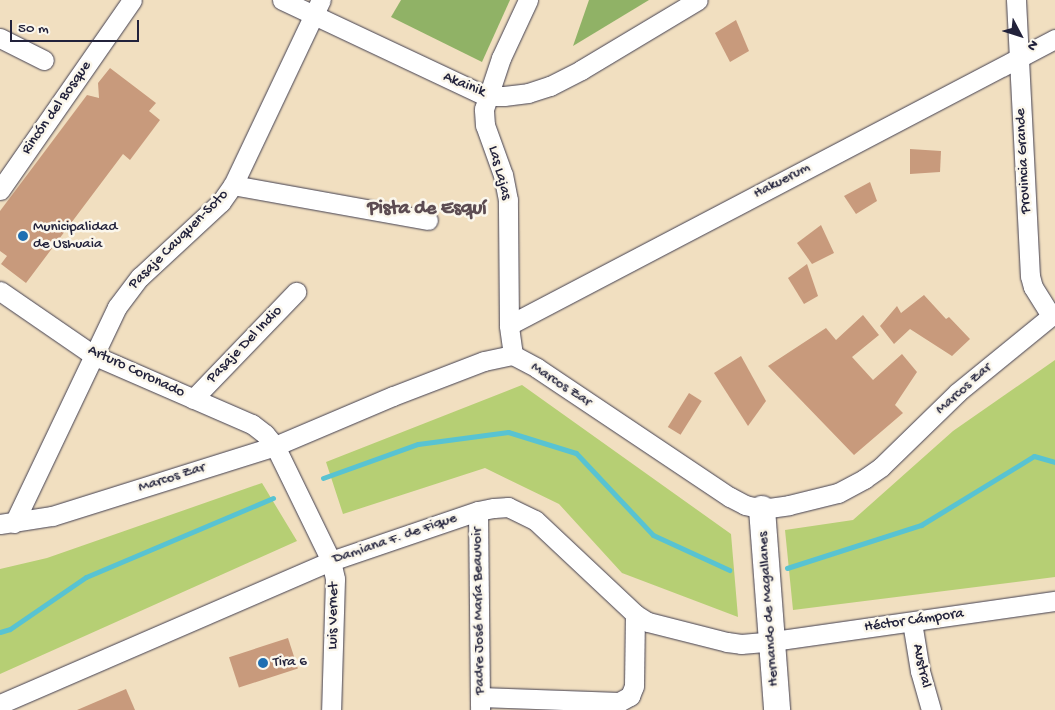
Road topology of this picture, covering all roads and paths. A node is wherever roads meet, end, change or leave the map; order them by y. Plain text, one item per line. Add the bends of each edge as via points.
1 (132, 0) edge
2 (282, 0) edge
3 (528, 0) edge
4 (698, 0) edge
5 (1016, 0) edge
6 (317, 8) edge
7 (0, 38) edge
8 (1055, 39) edge
9 (1019, 56) junction
10 (44, 60) dead end
11 (486, 96) junction
12 (233, 185) junction
13 (0, 190) edge
14 (428, 220) dead end
15 (0, 291) edge
16 (296, 292) dead end
17 (1053, 314) edge
18 (510, 325) junction
19 (93, 355) junction
20 (513, 355) junction
21 (193, 399) junction
22 (275, 446) junction
23 (762, 509) junction
24 (478, 511) junction
25 (7, 524) edge
26 (331, 560) junction
27 (1055, 601) edge
28 (635, 614) junction
29 (912, 622) junction
30 (773, 641) junction
31 (0, 704) edge
32 (480, 704) edge
33 (331, 710) edge
34 (777, 710) edge
35 (931, 710) edge

1 - 13 street, Rincón del Bosque
2 - 6 street, Akainik
3 - 11 street, Las Lajas
4 - 11 street, Akainik via 550,86 528,93
5 - 9 street, Provincia Grande
6 - 11 street, Akainik
6 - 12 street, Pasaje Cauquen-Soto
7 - 10 street
8 - 9 street, Hakuerum
9 - 17 street, Provincia Grande via 1030,276 1033,288
9 - 18 street, Hakuerum
11 - 18 street, Las Lajas via 485,125 503,175 508,200
12 - 14 street
12 - 19 street, Pasaje Cauquen-Soto via 221,202 126,293
15 - 19 street, Arturo Coronado
16 - 21 street, Pasaje Del Indio
17 - 23 street, Marcos Zar via 958,392 864,480 838,493
18 - 20 street, Las Lajas
19 - 21 street, Arturo Coronado
19 - 25 street, Pasaje Cauquen-Soto
20 - 22 street, Marcos Zar via 484,361
20 - 23 street, Marcos Zar via 730,497 744,505
21 - 22 street, Arturo Coronado via 252,424
22 - 25 street, Marcos Zar via 52,516
22 - 26 street, Luis Vernet
23 - 30 main road, Hernando de Magallanes
24 - 26 street, Damiana F. de Fique
24 - 28 street, Damiana F. de Fique via 508,507 535,520
24 - 32 street, Padre José María Beauvoir
26 - 31 street, Damiana F. de Fique
26 - 33 street, Luis Vernet via 336,579 336,600
27 - 29 street, Héctor Cámpora
28 - 30 street, Damiana F. de Fique via 648,622 727,642
28 - 32 street via 634,686 630,696 619,702
29 - 30 street, Héctor Cámpora
29 - 35 street, Austral via 920,671
30 - 34 main road, Hernando de Magallanes

